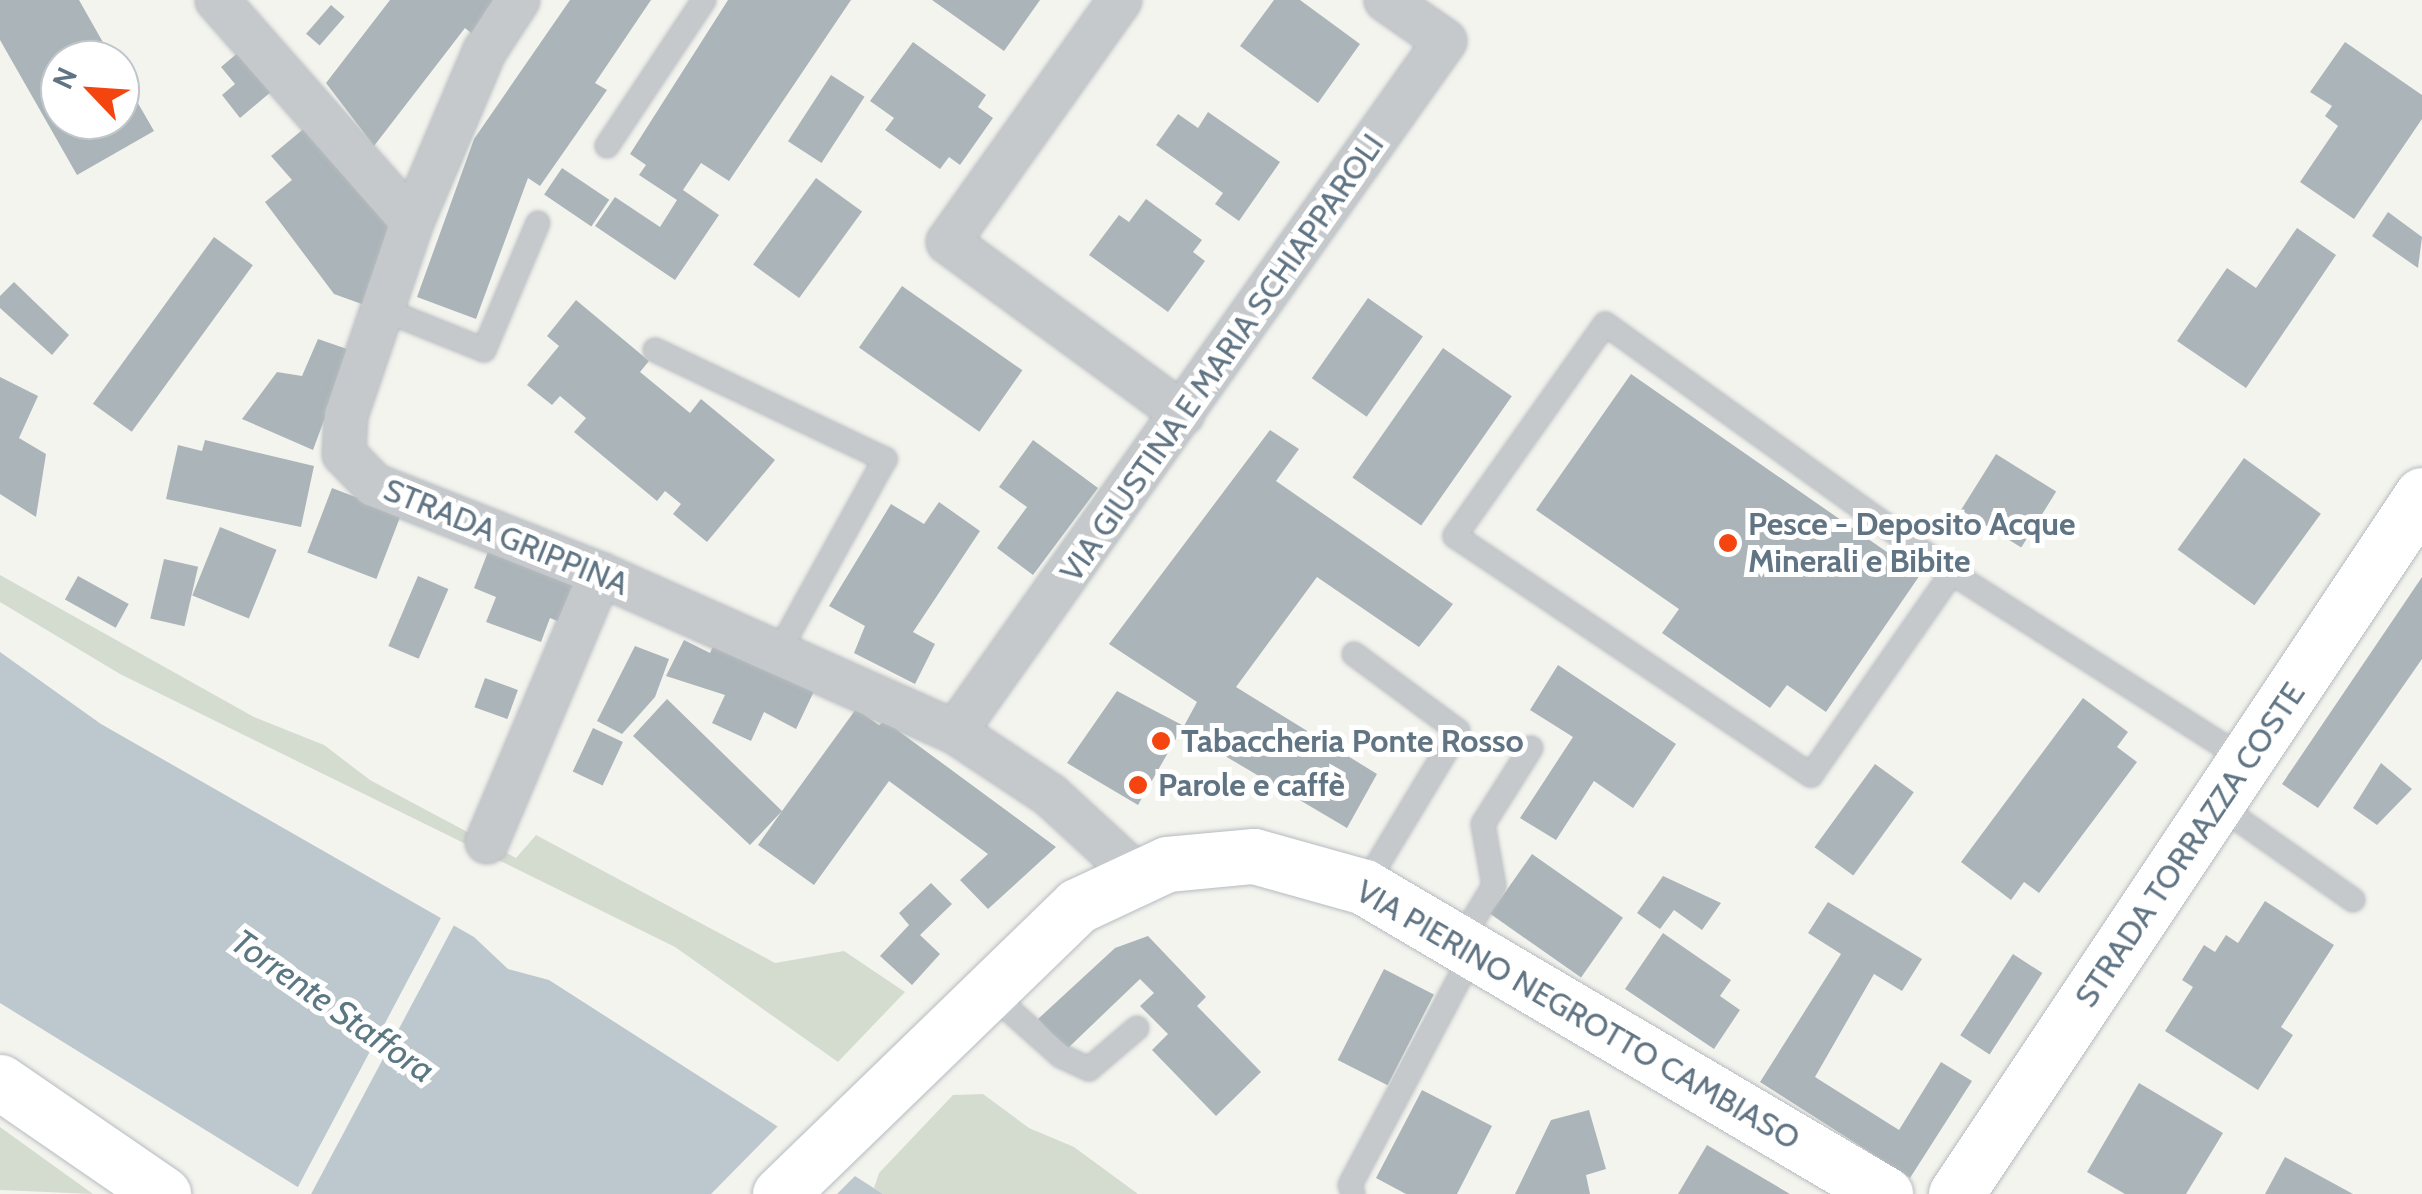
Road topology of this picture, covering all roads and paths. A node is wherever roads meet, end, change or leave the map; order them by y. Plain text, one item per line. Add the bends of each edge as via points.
1 (217, 0) edge
2 (518, 0) edge
3 (704, 0) edge
4 (1120, 0) edge
5 (1386, 0) edge
6 (607, 146) dead end
7 (412, 222) junction
8 (538, 223) dead end
9 (382, 308) junction
10 (655, 350) dead end
11 (1184, 414) junction
12 (2422, 495) edge
13 (1952, 572) junction
14 (600, 574) junction
15 (778, 652) junction
16 (1354, 654) dead end
17 (955, 732) junction
18 (1531, 748) dead end
19 (2233, 784) junction
20 (487, 842) dead end
21 (1137, 875) junction
22 (1364, 888) junction
23 (2353, 900) dead end
24 (1468, 944) junction
25 (970, 1002) junction
26 (1138, 1028) dead end
27 (0, 1082) edge
28 (163, 1194) edge
29 (780, 1194) edge
30 (1353, 1194) edge
31 (1885, 1194) edge
32 (1956, 1194) edge

1 - 7 street
2 - 7 street, STRADA GRIPPINA via 484,52
3 - 6 lane
4 - 11 street via 948,242
5 - 11 street, VIA GIUSTINA E MARIA SCHIAPPAROLI via 1445,42
7 - 9 street, STRADA GRIPPINA
8 - 9 lane via 484,350
9 - 14 street, STRADA GRIPPINA via 346,416 344,454 374,485
10 - 15 lane via 885,459
11 - 17 street, VIA GIUSTINA E MARIA SCHIAPPAROLI
12 - 19 street, STRADA TORRAZZA COSTE
13 - 13 lane via 1604,324 1455,536 1811,776
13 - 19 lane
14 - 15 street, STRADA GRIPPINA
14 - 20 street
15 - 17 street, STRADA GRIPPINA
16 - 22 lane via 1458,731
17 - 21 street, STRADA GRIPPINA via 1050,795
18 - 24 lane via 1483,824 1494,886
19 - 23 lane
19 - 32 street, STRADA TORRAZZA COSTE
21 - 22 street, VIA PIERINO NEGROTTO CAMBIASO via 1201,857 1254,856
21 - 25 street, VIA PIERINO NEGROTTO CAMBIASO via 1077,906
22 - 24 street, VIA PIERINO NEGROTTO CAMBIASO
24 - 30 lane via 1350,1186
24 - 31 street, VIA PIERINO NEGROTTO CAMBIASO
25 - 26 lane via 1089,1069
25 - 29 street, VIA PIERINO NEGROTTO CAMBIASO
27 - 28 street

